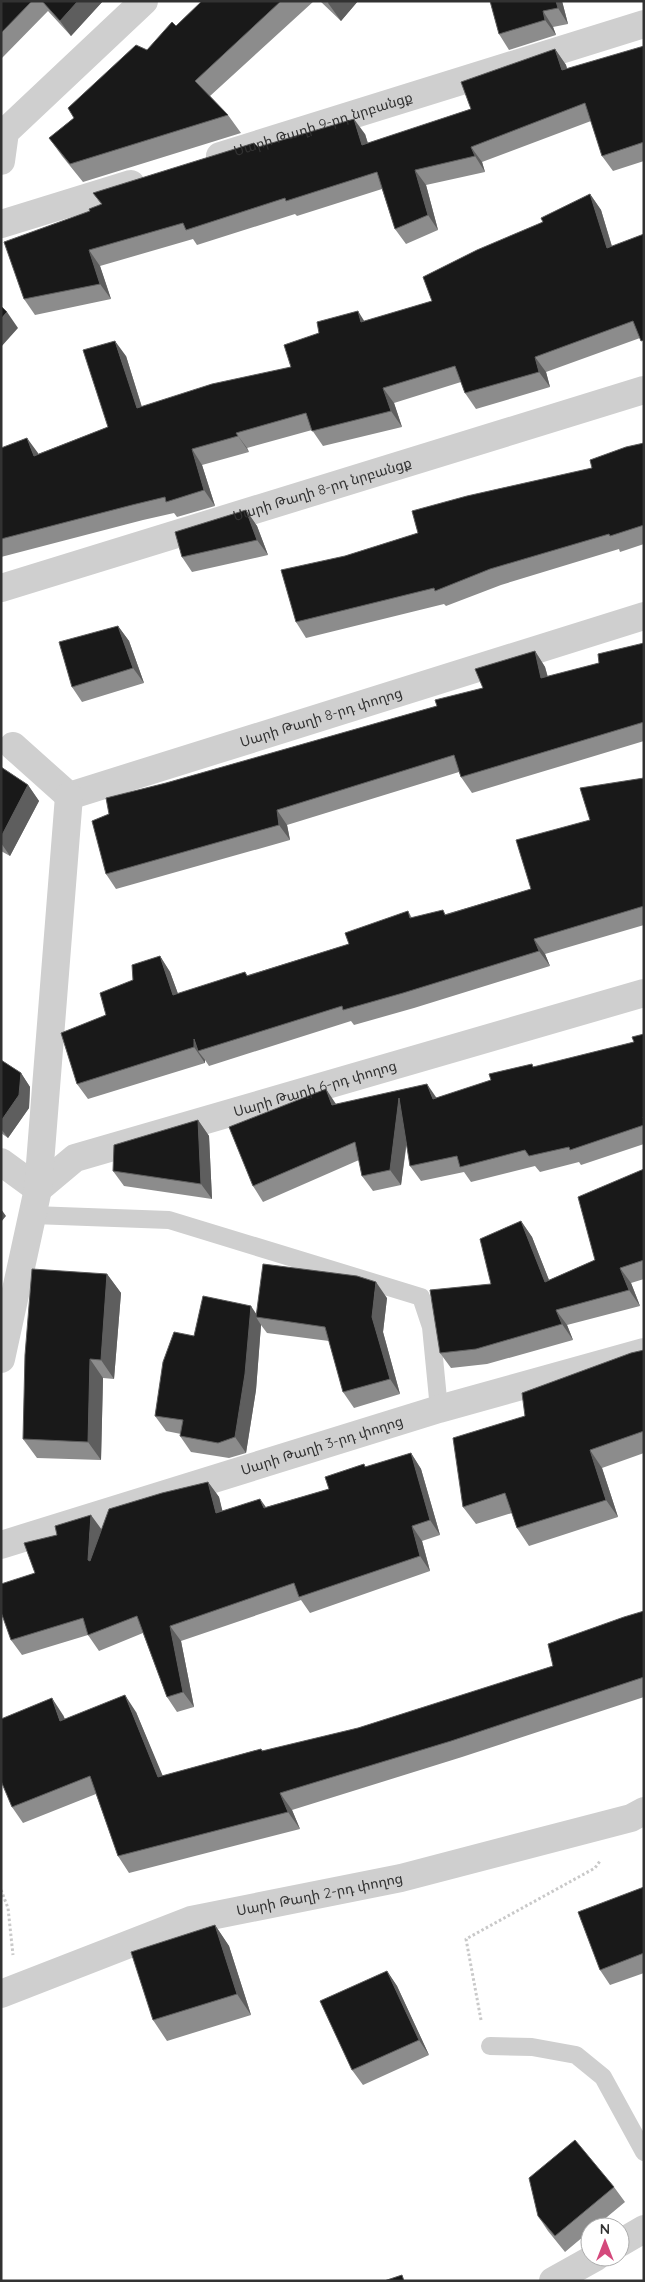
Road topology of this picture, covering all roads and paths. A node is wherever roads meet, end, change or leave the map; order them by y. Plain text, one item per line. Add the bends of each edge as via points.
1 (144, 1) edge
2 (644, 24) edge
3 (1, 161) edge
4 (200, 162) edge
5 (152, 177) edge
6 (1, 224) edge
7 (644, 390) edge
8 (1, 588) edge
9 (644, 616) edge
10 (13, 746) dead end
11 (69, 796) junction
12 (644, 993) edge
13 (1, 1162) edge
14 (38, 1189) junction
15 (33, 1215) junction
16 (644, 1352) edge
17 (1, 1359) edge
18 (439, 1409) junction
19 (1, 1545) edge
20 (638, 1814) edge
21 (1, 1890) edge
22 (9, 1991) edge
23 (490, 2046) joint
24 (644, 2152) edge
25 (644, 2229) edge
26 (630, 2237) edge
27 (580, 2266) edge
28 (553, 2281) edge

1 - 3 street via 5,132
2 - 4 street, Սարի Թաղի 9-րդ նրբանցք
5 - 6 street
7 - 8 street, Սարի Թաղի 8-րդ նրբանցք
9 - 11 street, Սարի Թաղի 8-րդ փողոց
10 - 11 street
11 - 14 street
12 - 14 street, Սարի Թաղի 6-րդ փողոց via 75,1158
13 - 14 street
14 - 15 street
15 - 17 street
15 - 18 lane via 169,1220 421,1297 431,1327
16 - 18 street, Սարի Թաղի 3-րդ փողոց
18 - 19 street, Սարի Թաղի 3-րդ փողոց
20 - 22 street, Սարի Թաղի 2-րդ փողոց via 401,1878 191,1920
20 - 23 path via 596,1868 466,1939 478,2010
21 - 22 path via 8,1908
23 - 24 lane via 532,2047 576,2055 603,2077
25 - 26 street
27 - 28 street

